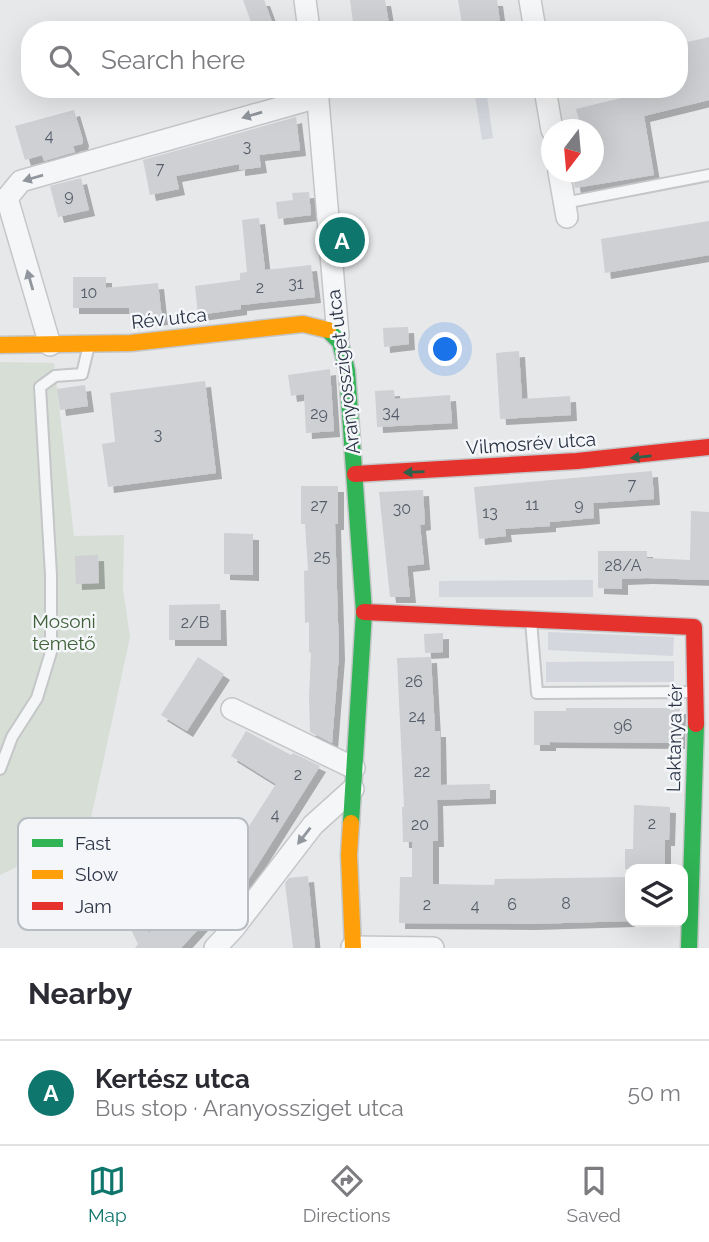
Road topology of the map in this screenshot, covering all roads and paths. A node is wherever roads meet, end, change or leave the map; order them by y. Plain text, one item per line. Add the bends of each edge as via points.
1 (305, 0) edge
2 (530, 0) edge
3 (308, 21) edge
4 (534, 21) edge
5 (300, 98) edge
6 (317, 98) edge
7 (547, 98) edge
8 (550, 119) edge
9 (709, 175) edge
10 (561, 182) edge
11 (4, 199) edge
12 (566, 210) joint
13 (338, 336) junction
14 (0, 345) edge
15 (50, 345) junction
16 (89, 345) junction
17 (709, 447) edge
18 (355, 474) junction
19 (364, 612) junction
20 (530, 620) junction
21 (701, 628) edge
22 (697, 692) junction
23 (232, 709) dead end
24 (0, 769) edge
25 (353, 779) junction
26 (700, 850) edge
27 (248, 910) edge
28 (232, 930) edge
29 (353, 947) edge
30 (215, 948) edge
31 (433, 948) edge
32 (689, 948) edge

1 - 3 street
2 - 4 street
5 -> 11 street via 21,181
6 - 13 street, Aranyossziget utca
7 - 8 street
9 - 12 lane
10 - 12 street
15 -> 11 street
13 - 16 street, Rév utca via 324,327 303,324
13 - 18 street, Aranyossziget utca via 345,349
14 - 15 street, Rév utca
15 - 16 street, Rév utca
16 - 24 lane via 82,374 55,376 40,387 51,652 37,698 12,737
17 -> 18 street, Vilmosrév utca via 638,458
18 - 19 street, Aranyossziget utca
19 - 20 street
19 - 25 street, Aranyossziget utca
20 - 21 street
20 - 22 lane via 537,693
21 - 22 street, Laktanya tér
22 - 26 street, Laktanya tér
23 - 25 street
25 -> 27 street
25 - 29 street, Aranyossziget utca via 349,855
26 - 32 street, Laktanya tér
28 -> 30 street
29 - 31 street

